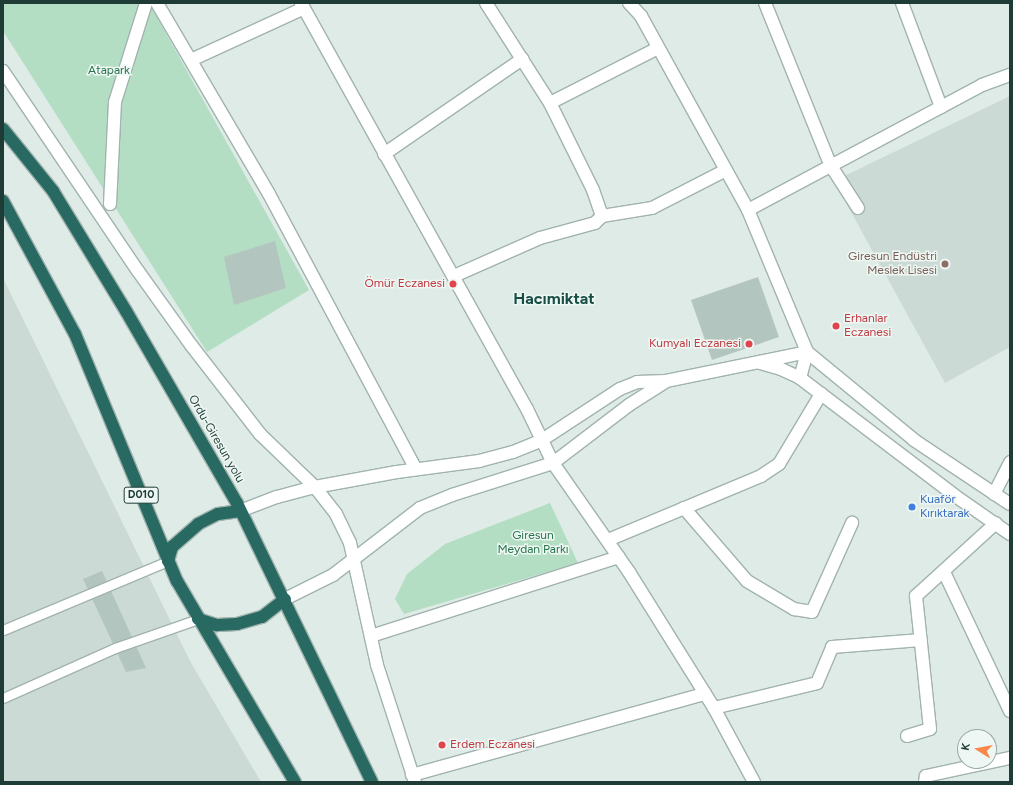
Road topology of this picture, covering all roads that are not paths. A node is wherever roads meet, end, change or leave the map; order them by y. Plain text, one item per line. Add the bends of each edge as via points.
1 (146, 3) edge
2 (157, 3) edge
3 (486, 3) edge
4 (630, 3) edge
5 (765, 3) edge
6 (902, 3) edge
7 (302, 5) edge
8 (658, 48) junction
9 (522, 59) junction
10 (191, 60) junction
11 (3, 71) edge
12 (1010, 75) edge
13 (550, 103) junction
14 (941, 106) junction
15 (3, 129) edge
16 (384, 154) junction
17 (831, 166) junction
18 (726, 170) junction
19 (3, 201) edge
20 (110, 204) dead end
21 (858, 208) dead end
22 (748, 210) junction
23 (602, 216) junction
24 (454, 276) junction
25 (807, 352) junction
26 (755, 362) junction
27 (800, 378) junction
28 (666, 381) junction
29 (821, 394) junction
30 (542, 440) junction
31 (1010, 462) edge
32 (553, 463) junction
33 (416, 469) junction
34 (315, 487) junction
35 (994, 494) junction
36 (1010, 504) edge
37 (684, 508) junction
38 (240, 511) junction
39 (852, 523) dead end
40 (996, 523) junction
41 (1010, 534) edge
42 (608, 540) junction
43 (353, 557) junction
44 (619, 557) junction
45 (168, 561) junction
46 (944, 572) junction
47 (285, 599) junction
48 (198, 619) junction
49 (3, 630) edge
50 (371, 636) junction
51 (921, 640) junction
52 (705, 694) junction
53 (3, 698) edge
54 (714, 708) junction
55 (1010, 711) edge
56 (907, 736) dead end
57 (1010, 758) edge
58 (413, 778) edge
59 (295, 782) edge
60 (372, 782) edge
61 (754, 782) edge
62 (925, 782) edge

1 - 20 street via 115,102
2 - 10 street
3 - 9 street
4 - 8 street via 641,16
5 - 17 street
6 - 14 street
7 - 10 street
7 - 16 street
8 - 13 street
8 - 18 street
9 - 13 street
9 - 16 street
10 - 33 street via 269,194
11 - 34 street via 191,345 260,434
12 - 14 street via 982,84
13 - 23 street via 593,190
14 - 17 street
15 - 38 highway, Ordu-Giresun yolu via 53,191 126,311
16 - 24 street
17 - 21 street
17 - 22 street
18 - 22 street
18 - 23 street via 652,208
19 - 45 highway, D010 via 75,334
22 - 25 street
23 - 24 street via 595,223 540,238
24 - 30 street
25 - 26 street
25 - 27 street
25 - 35 street via 914,440
26 - 27 street via 781,369
26 - 28 street
27 - 29 street
28 - 30 street via 637,382 620,390
28 - 32 street via 629,405
29 - 37 street via 779,464 761,476
29 - 40 street via 954,495
30 - 32 street
30 - 33 street via 513,452 479,461
31 - 35 street
32 - 42 street
32 - 43 street via 452,495 420,508
33 - 34 street
34 - 38 street via 277,497
34 - 43 street via 336,514
35 - 36 street
37 - 39 street via 747,581 794,608 812,612
37 - 42 street
38 - 45 highway via 218,514 198,524 172,547
38 - 47 highway, Ordu-Giresun yolu
40 - 41 street
40 - 46 street
42 - 44 street
43 - 47 street via 333,575
43 - 50 street
44 - 50 street
44 - 52 street
45 - 48 highway, D010
45 - 49 lane
46 - 51 street via 916,596
46 - 55 street
47 - 48 highway via 262,617 237,624 217,625
47 - 60 highway, Ordu-Giresun yolu via 322,682
48 - 53 lane via 115,648
48 - 59 highway, D010
50 - 58 street via 377,665
51 - 54 street via 832,647 817,683
51 - 56 street via 930,729
52 - 54 street
52 - 58 street
54 - 61 street
57 - 62 street via 926,776

